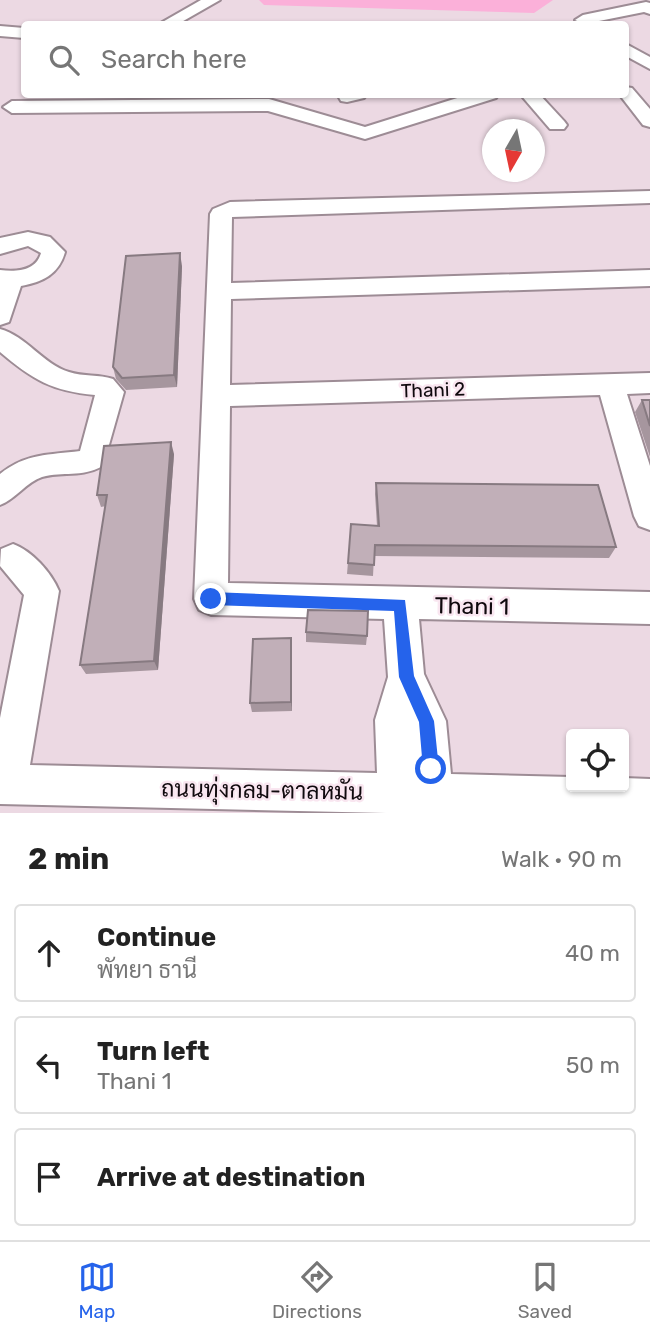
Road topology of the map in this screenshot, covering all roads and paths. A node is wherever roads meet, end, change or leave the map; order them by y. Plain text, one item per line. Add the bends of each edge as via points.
1 (212, 0) edge
2 (650, 9) edge
3 (173, 21) edge
4 (584, 21) edge
5 (0, 31) edge
6 (21, 33) edge
7 (629, 96) edge
8 (28, 98) edge
9 (481, 98) edge
10 (532, 98) edge
11 (6, 111) edge
12 (647, 114) edge
13 (557, 125) dead end
14 (650, 197) edge
15 (3, 243) edge
16 (650, 278) edge
17 (5, 279) edge
18 (219, 291) junction
19 (0, 316) edge
20 (0, 338) edge
21 (650, 383) edge
22 (611, 385) junction
23 (216, 396) junction
24 (0, 492) edge
25 (650, 516) edge
26 (13, 559) dead end
27 (400, 605) junction
28 (650, 608) edge
29 (4, 784) edge
30 (415, 794) junction
31 (650, 799) edge

1 - 3 street
2 - 4 street
5 - 6 street
7 - 12 street
8 - 11 street
9 - 11 street via 450,112 365,133 269,105
10 - 13 street
14 - 18 street via 230,209 221,214
15 - 17 street via 31,239 53,252 47,267 37,273
16 - 18 street
17 - 19 street
18 - 23 street
20 - 24 street via 64,382 103,386 110,392 93,458 84,464 38,466
21 - 22 street, Thani 2
22 - 23 street, Thani 2
22 - 25 street
23 - 27 street, Thani 1 via 211,599
26 - 29 street via 42,591
27 - 28 street, Thani 1
27 - 30 street via 406,677 394,720
29 - 30 street, ถนนทุ่งกลม-ตาลหมัน
30 - 31 street, ถนนทุ่งกลม-ตาลหมัน

